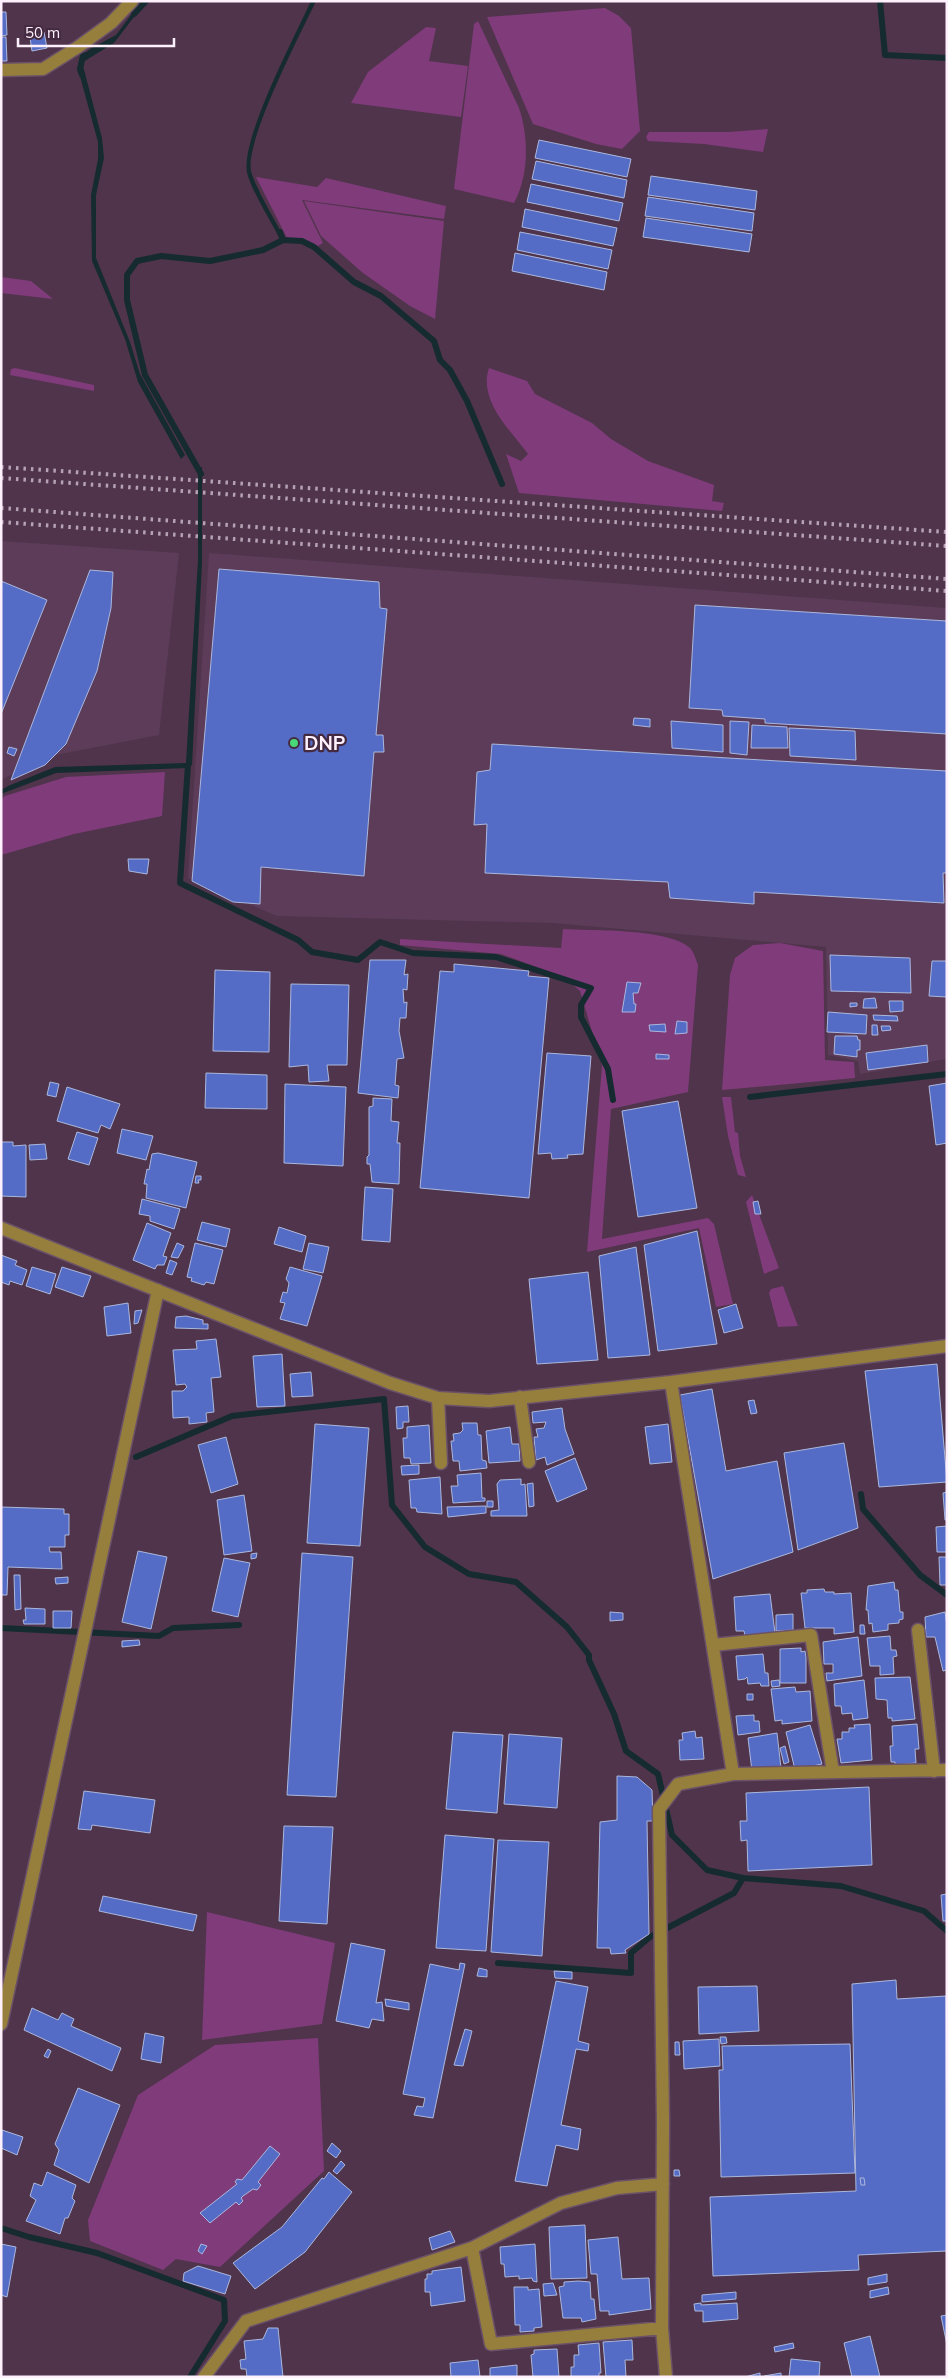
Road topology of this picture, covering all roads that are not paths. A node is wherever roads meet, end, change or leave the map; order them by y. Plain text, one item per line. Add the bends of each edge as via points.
1 (132, 1) edge
2 (1, 70) edge
3 (1, 1228) edge
4 (158, 1290) junction
5 (947, 1346) edge
6 (670, 1382) junction
7 (520, 1397) junction
8 (438, 1398) junction
9 (529, 1462) dead end
10 (441, 1463) dead end
11 (918, 1630) dead end
12 (713, 1645) junction
13 (940, 1770) edge
14 (833, 1772) junction
15 (734, 1774) junction
16 (1, 2024) edge
17 (663, 2184) junction
18 (472, 2248) junction
19 (662, 2328) junction
20 (204, 2377) edge
21 (666, 2377) edge

1 - 2 street via 111,23 43,69
3 - 4 street
4 - 8 street via 390,1383
4 - 16 street
5 - 6 street
6 - 7 street
6 - 12 street
7 - 8 street via 489,1401
7 - 9 street
8 - 10 street
11 - 13 street
12 - 14 street via 812,1635
12 - 15 street
13 - 14 street
14 - 15 street
15 - 17 street via 678,1784 659,1809
17 - 18 street via 617,2188 561,2204
17 - 19 street
18 - 19 street via 491,2344
18 - 20 street via 246,2321
19 - 21 street

